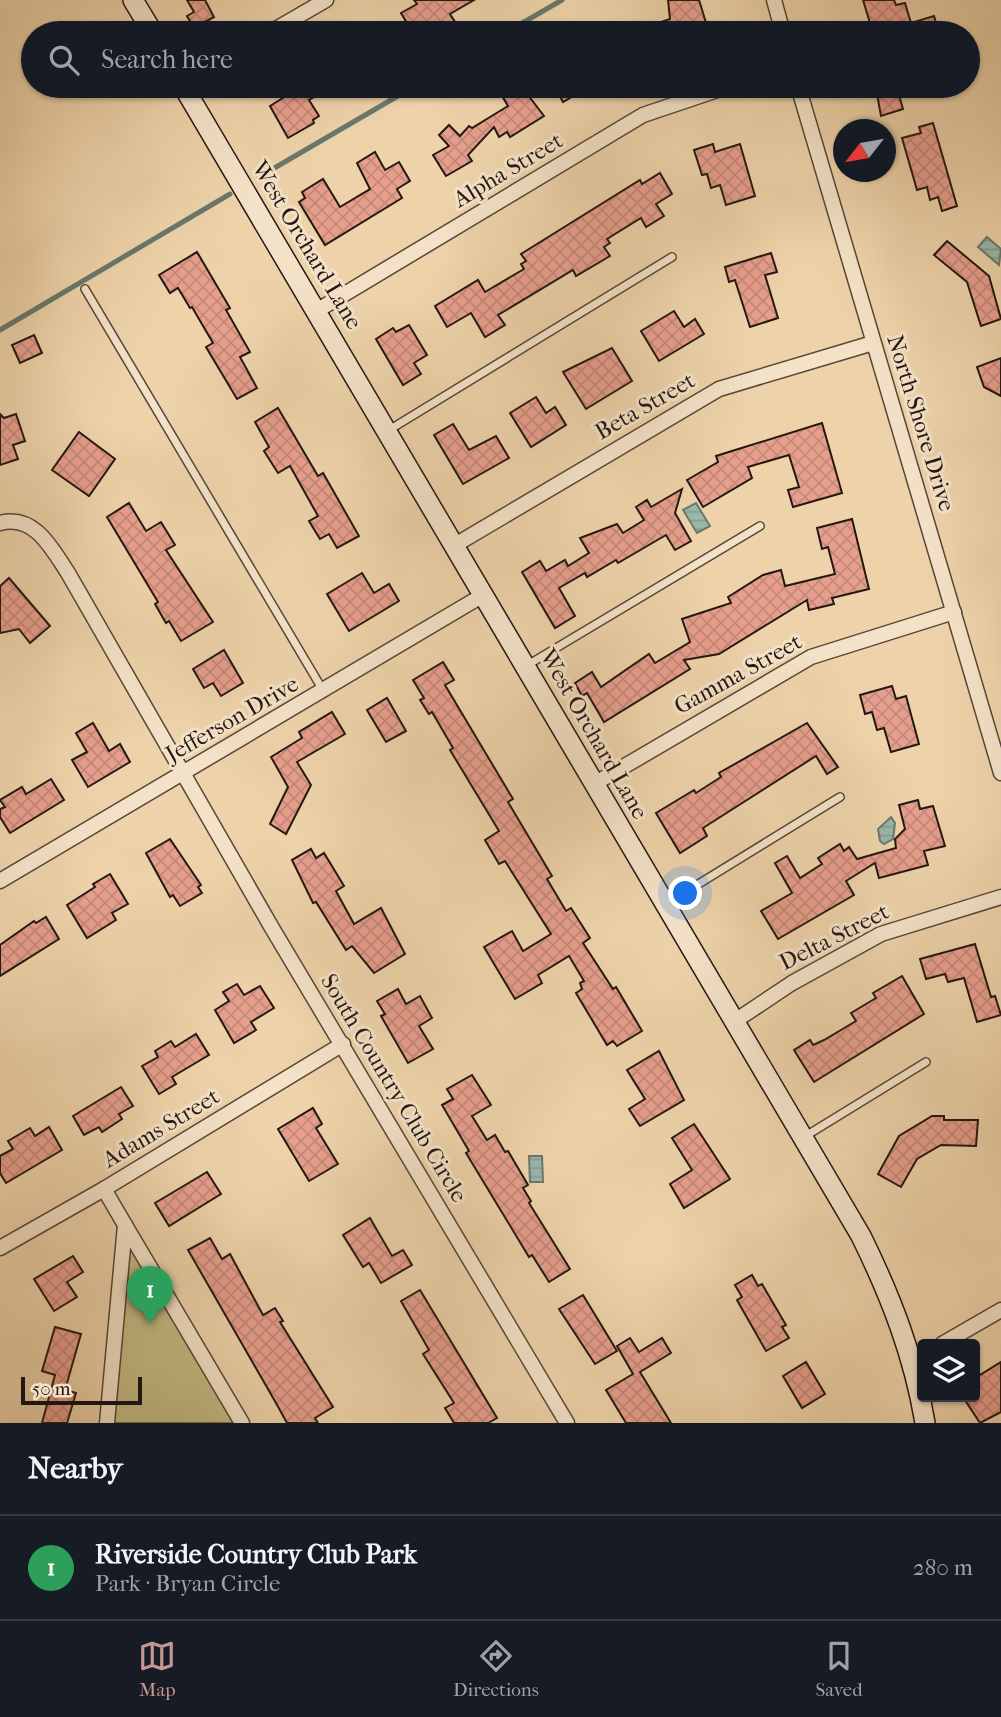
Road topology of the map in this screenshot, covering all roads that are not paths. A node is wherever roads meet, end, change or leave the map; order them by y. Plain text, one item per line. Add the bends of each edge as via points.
1 (133, 0) edge
2 (326, 0) edge
3 (774, 0) edge
4 (146, 21) edge
5 (290, 21) edge
6 (780, 21) edge
7 (190, 98) edge
8 (693, 98) edge
9 (801, 98) edge
10 (672, 257) dead end
11 (85, 289) dead end
12 (318, 310) junction
13 (873, 344) junction
14 (388, 430) junction
15 (0, 523) edge
16 (760, 526) dead end
17 (455, 545) junction
18 (485, 594) junction
19 (954, 612) junction
20 (526, 666) junction
21 (324, 692) junction
22 (1001, 773) edge
23 (184, 774) junction
24 (594, 784) junction
25 (841, 797) dead end
26 (0, 881) edge
27 (1001, 897) edge
28 (665, 904) junction
29 (734, 1021) junction
30 (343, 1044) junction
31 (926, 1062) dead end
32 (803, 1138) junction
33 (104, 1189) junction
34 (125, 1225) junction
35 (0, 1248) edge
36 (1001, 1310) edge
37 (951, 1339) edge
38 (917, 1356) edge
39 (923, 1402) edge
40 (107, 1423) edge
41 (242, 1423) edge
42 (568, 1423) edge
43 (925, 1423) edge

1 - 4 street
2 - 5 street
3 - 6 street
7 - 12 street, West Orchard Lane
8 - 12 street, Alpha Street via 643,115
9 - 13 street, North Shore Drive
10 - 14 lane
11 - 21 lane
12 - 14 street, West Orchard Lane
13 - 17 street, Beta Street via 719,389
13 - 19 street, North Shore Drive
14 - 17 street, West Orchard Lane
15 - 23 street, South Country Club Circle via 28,525 50,546
16 - 20 lane
17 - 18 street, West Orchard Lane
18 - 20 street, West Orchard Lane
18 - 21 street, Jefferson Drive
19 - 22 street, North Shore Drive
19 - 24 street, Gamma Street via 811,657
20 - 24 street, West Orchard Lane
21 - 23 street, Jefferson Drive
23 - 26 street, Jefferson Drive
23 - 30 street, South Country Club Circle
24 - 28 street, West Orchard Lane
25 - 28 lane
27 - 29 street, Delta Street via 881,934
28 - 29 street, West Orchard Lane
29 - 32 street, West Orchard Lane
30 - 33 street, Adams Street
30 - 42 street, South Country Club Circle
31 - 32 lane
32 - 38 street, West Orchard Lane via 881,1278
33 - 34 street
33 - 35 street, Adams Street
34 - 40 street
34 - 41 street
36 - 37 street
39 - 43 street, West Orchard Lane

